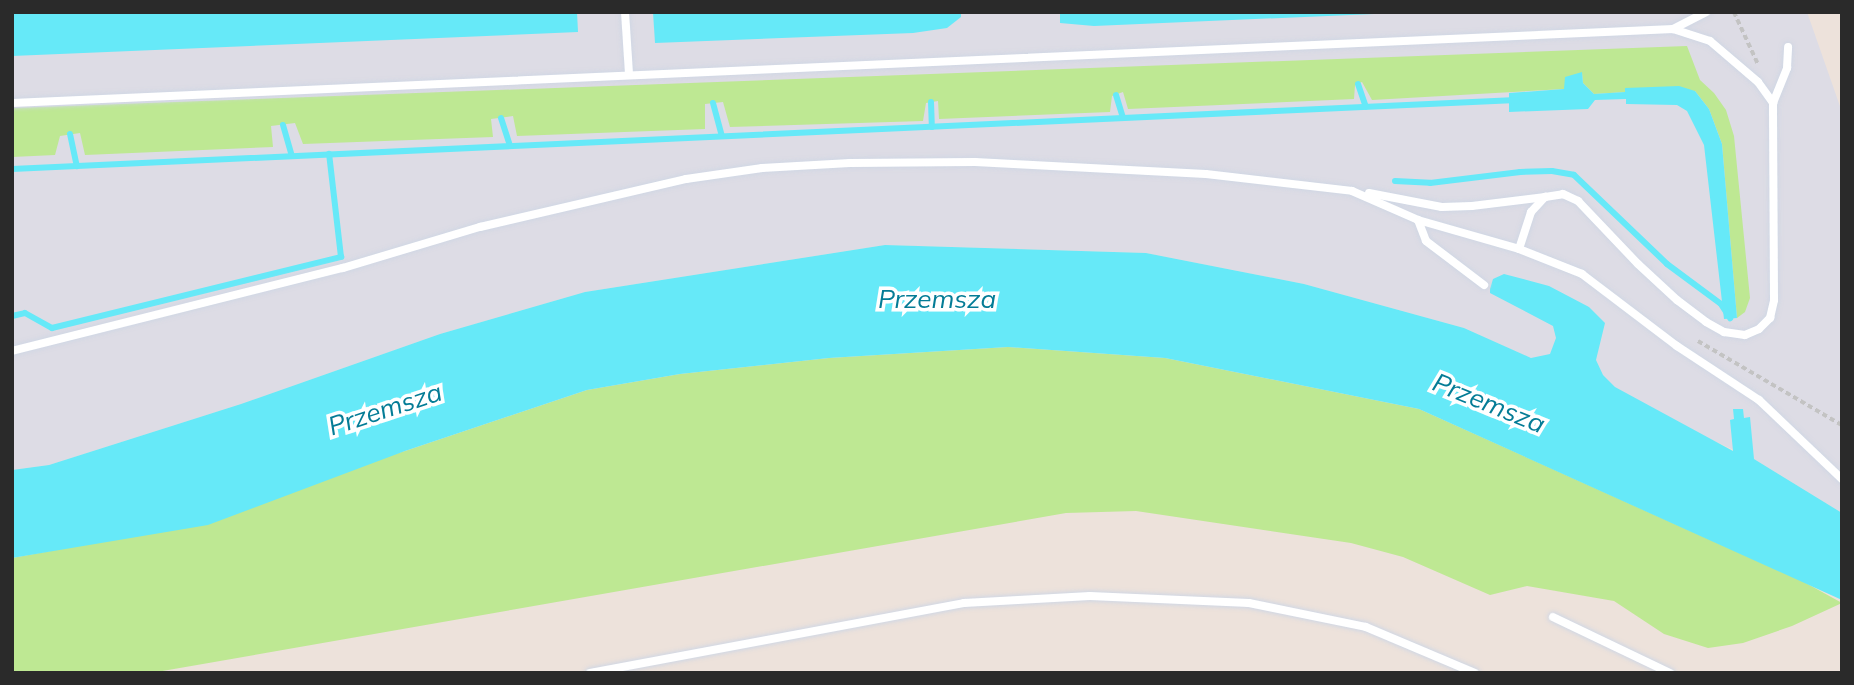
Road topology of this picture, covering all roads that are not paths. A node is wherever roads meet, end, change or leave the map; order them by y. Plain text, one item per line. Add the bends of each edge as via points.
1 (625, 12) edge
2 (1706, 12) edge
3 (1673, 29) junction
4 (1788, 47) dead end
5 (629, 74) junction
6 (12, 103) edge
7 (1773, 103) junction
8 (1352, 191) junction
9 (1545, 197) junction
10 (1418, 220) junction
11 (1519, 249) junction
12 (1484, 285) dead end
13 (12, 351) edge
14 (1842, 479) edge
15 (1553, 617) dead end
16 (590, 673) edge
17 (1475, 673) edge
18 (1671, 673) edge

1 - 5 lane
2 - 3 lane
3 - 5 lane
3 - 7 lane via 1710,41 1758,82
4 - 7 lane via 1787,68
5 - 6 lane
7 - 9 lane via 1774,300 1770,318 1745,335 1724,332 1677,300 1578,201 1563,194
8 - 9 lane via 1442,206
8 - 10 lane
8 - 13 lane via 1086,166 975,162 762,168 686,178 590,199 343,268
9 - 11 lane via 1531,212
10 - 11 lane
10 - 12 lane via 1426,242
11 - 14 lane via 1589,279 1677,346 1759,400
15 - 18 lane
16 - 17 lane via 964,603 1090,596 1249,603 1366,626

